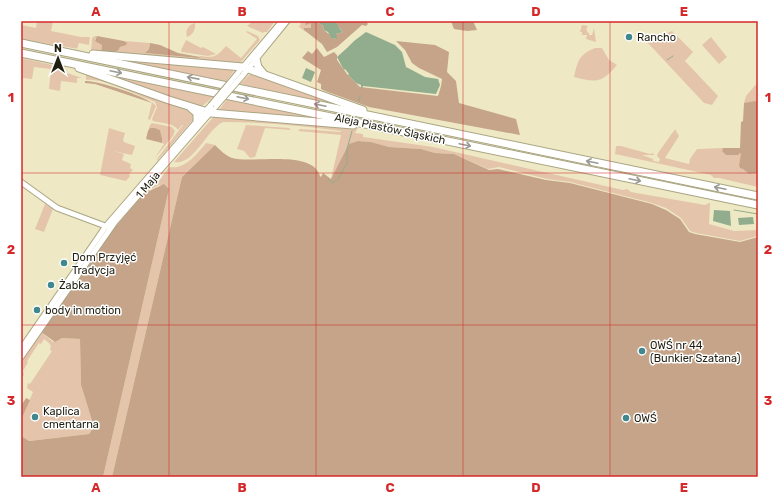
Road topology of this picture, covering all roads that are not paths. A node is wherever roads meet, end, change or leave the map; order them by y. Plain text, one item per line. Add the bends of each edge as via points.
1 (282, 21) edge
2 (287, 21) edge
3 (21, 43) edge
4 (51, 49) junction
5 (21, 53) edge
6 (50, 59) junction
7 (256, 59) junction
8 (243, 71) junction
9 (263, 73) junction
10 (189, 106) junction
11 (211, 109) junction
12 (386, 118) junction
13 (197, 120) junction
14 (385, 128) junction
15 (21, 182) edge
16 (758, 196) edge
17 (758, 206) edge
18 (108, 227) junction
19 (21, 349) edge
20 (21, 357) edge

1 - 8 main road, 1 Maja
2 - 7 main road, 1 Maja
3 - 4 highway, Aleja Piastów Śląskich
4 - 8 highway
12 -> 4 highway, Aleja Piastów Śląskich
5 - 6 highway, Aleja Piastów Śląskich
6 - 10 highway
6 -> 14 highway, Aleja Piastów Śląskich
7 - 8 main road, 1 Maja
7 - 9 highway
8 - 9 highway
8 - 11 main road, 1 Maja, bridge
9 - 12 highway
10 - 11 highway
10 - 13 highway via 196,113
11 - 13 main road, 1 Maja
11 - 14 highway
11 - 18 main road, 1 Maja
16 -> 12 highway, Aleja Piastów Śląskich
13 - 18 main road, 1 Maja
14 -> 17 highway, Aleja Piastów Śląskich
15 - 18 main road via 57,208
18 - 19 main road, 1 Maja
18 - 20 main road, 1 Maja

